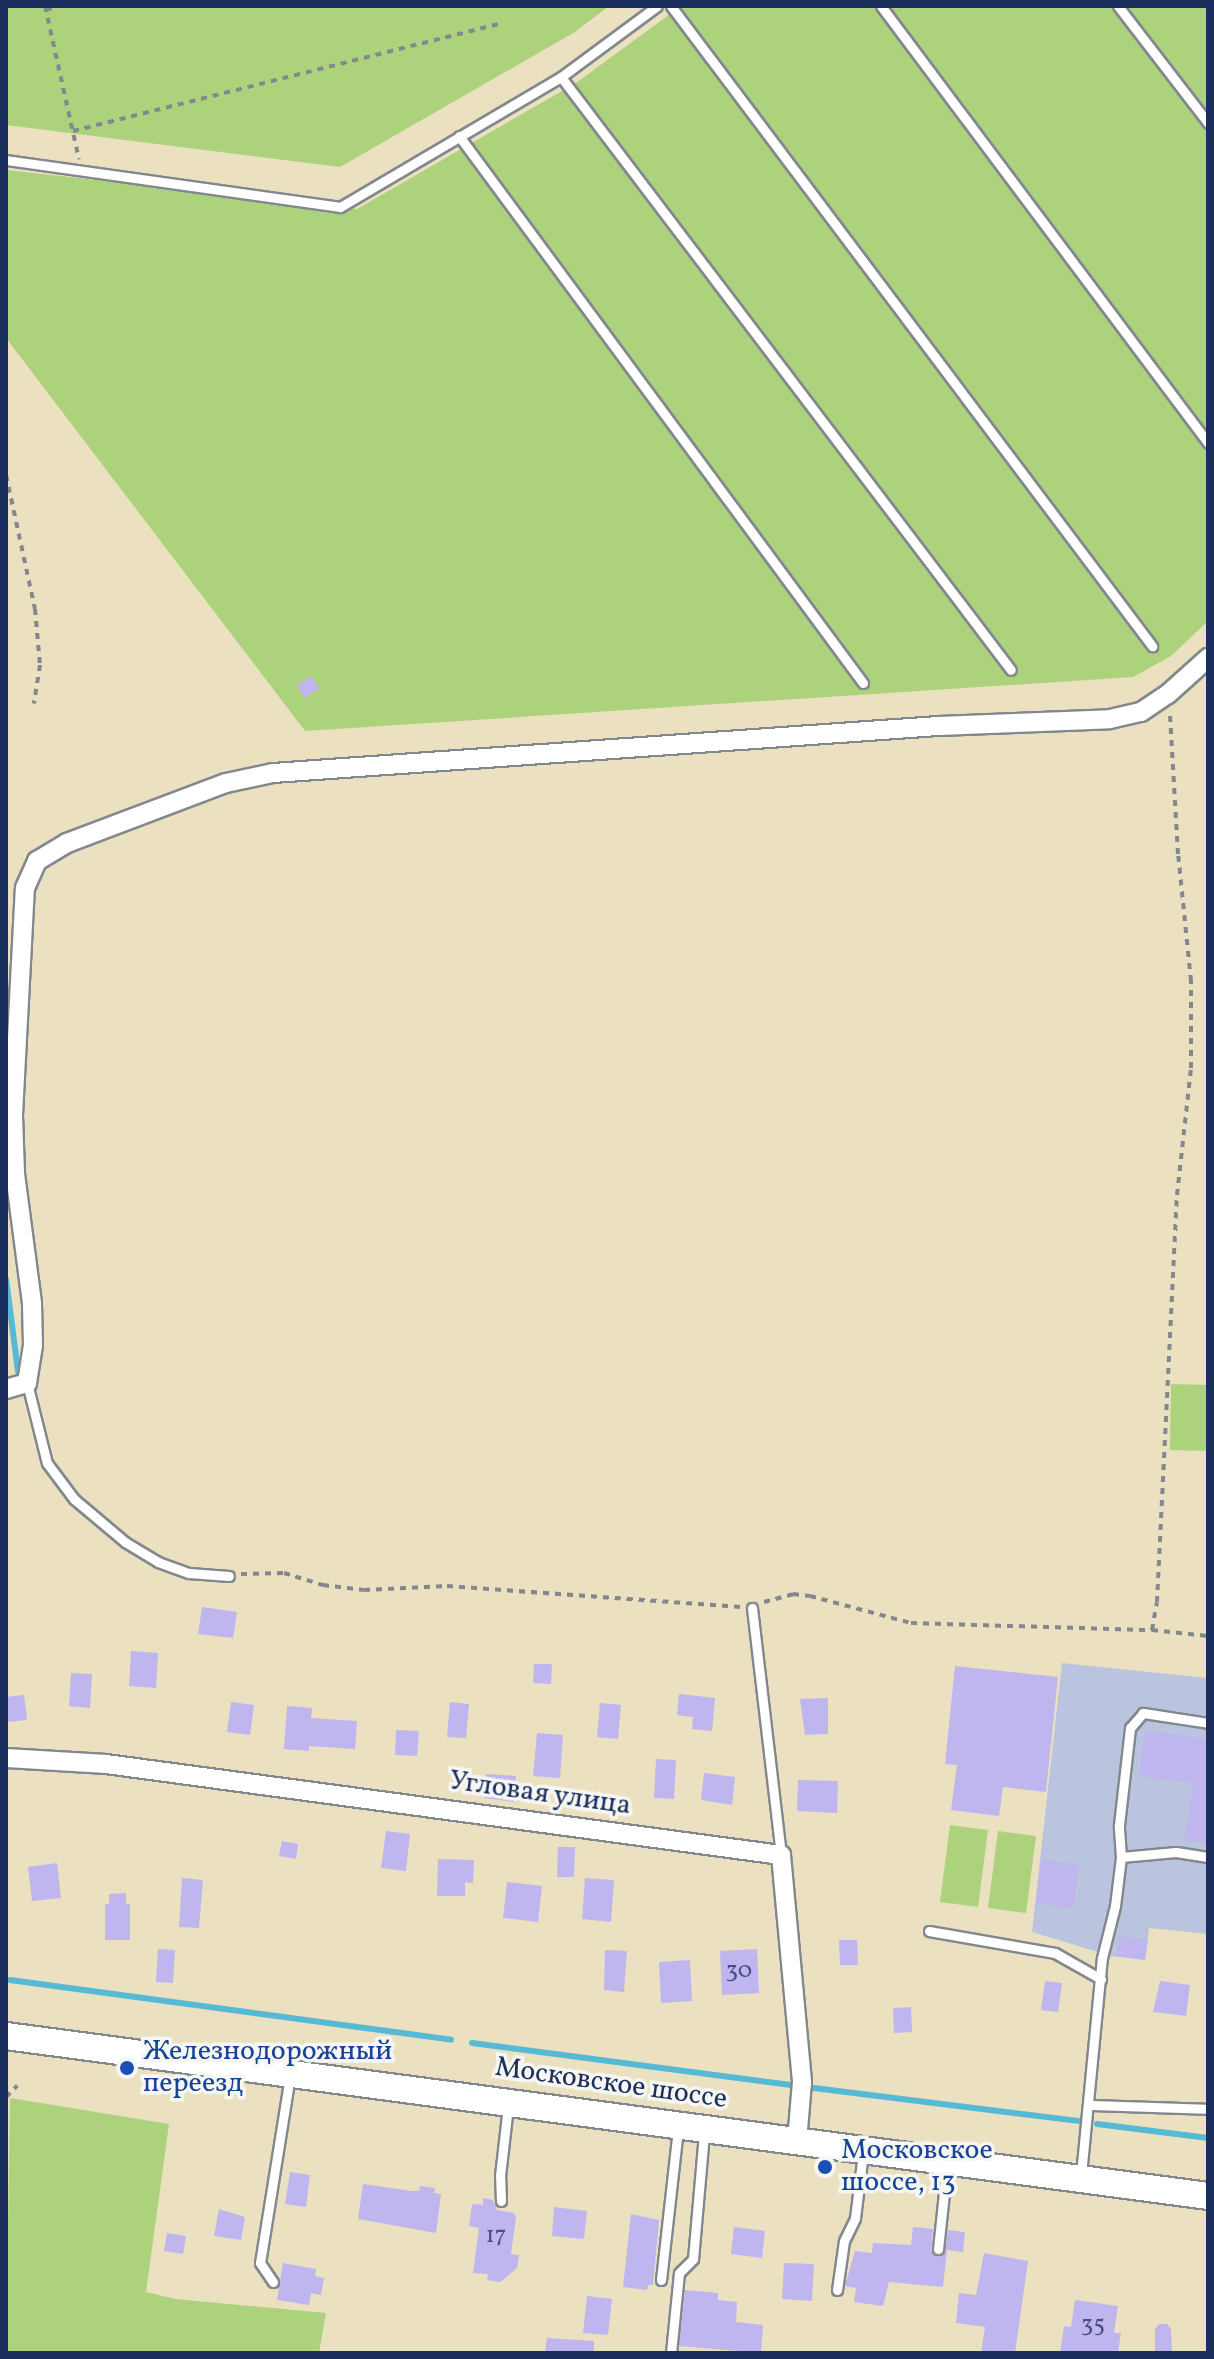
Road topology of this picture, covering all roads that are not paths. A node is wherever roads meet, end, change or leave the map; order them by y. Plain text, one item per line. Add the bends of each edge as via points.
1 (657, 6) edge
2 (671, 6) edge
3 (881, 6) edge
4 (1118, 6) edge
5 (561, 77) junction
6 (1208, 123) edge
7 (459, 136) junction
8 (6, 160) edge
9 (1208, 443) edge
10 (1152, 646) dead end
11 (1208, 658) edge
12 (1011, 670) dead end
13 (863, 683) dead end
14 (27, 1383) junction
15 (6, 1389) edge
16 (229, 1576) road end
17 (752, 1608) road end
18 (1208, 1723) edge
19 (6, 1758) edge
20 (781, 1855) junction
21 (1121, 1857) junction
22 (1208, 1857) edge
23 (929, 1931) dead end
24 (1101, 1979) junction
25 (6, 2036) edge
26 (290, 2073) junction
27 (509, 2102) junction
28 (1089, 2105) junction
29 (1208, 2109) edge
30 (691, 2127) junction
31 (797, 2141) junction
32 (864, 2150) junction
33 (948, 2161) junction
34 (1080, 2179) junction
35 (1208, 2196) edge
36 (501, 2201) dead end
37 (938, 2249) dead end
38 (661, 2280) dead end
39 (273, 2282) dead end
40 (837, 2290) dead end
41 (671, 2353) edge

1 - 5 lane
2 - 10 lane
3 - 9 lane
4 - 6 lane
5 - 7 lane
5 - 12 lane
7 - 8 lane via 340,207
7 - 13 lane
11 - 14 street via 1141,712 1110,719 923,727 273,773 226,783 67,843 37,861 22,915 13,1115 32,1303
14 - 15 street
14 - 16 lane via 47,1463 74,1499 158,1562 189,1573
17 - 20 lane
18 - 21 lane via 1143,1713 1130,1728 1119,1825
19 - 20 street, Угловая улица via 106,1764
20 - 31 street via 802,2082
21 - 22 lane via 1176,1852
21 - 24 lane
23 - 24 lane via 1055,1953
24 - 28 lane
25 - 26 main road, Московское шоссе
26 - 27 main road, Московское шоссе
26 - 39 lane via 260,2263
27 - 30 main road, Московское шоссе
27 - 36 lane
28 - 29 lane
28 - 34 lane
30 - 31 main road, Московское шоссе
30 - 38 lane
30 - 41 lane via 693,2259 679,2273
31 - 32 main road, Московское шоссе
32 - 33 main road, Московское шоссе
32 - 40 lane via 855,2218 844,2241
33 - 34 main road, Московское шоссе
33 - 37 lane
34 - 35 main road, Московское шоссе

